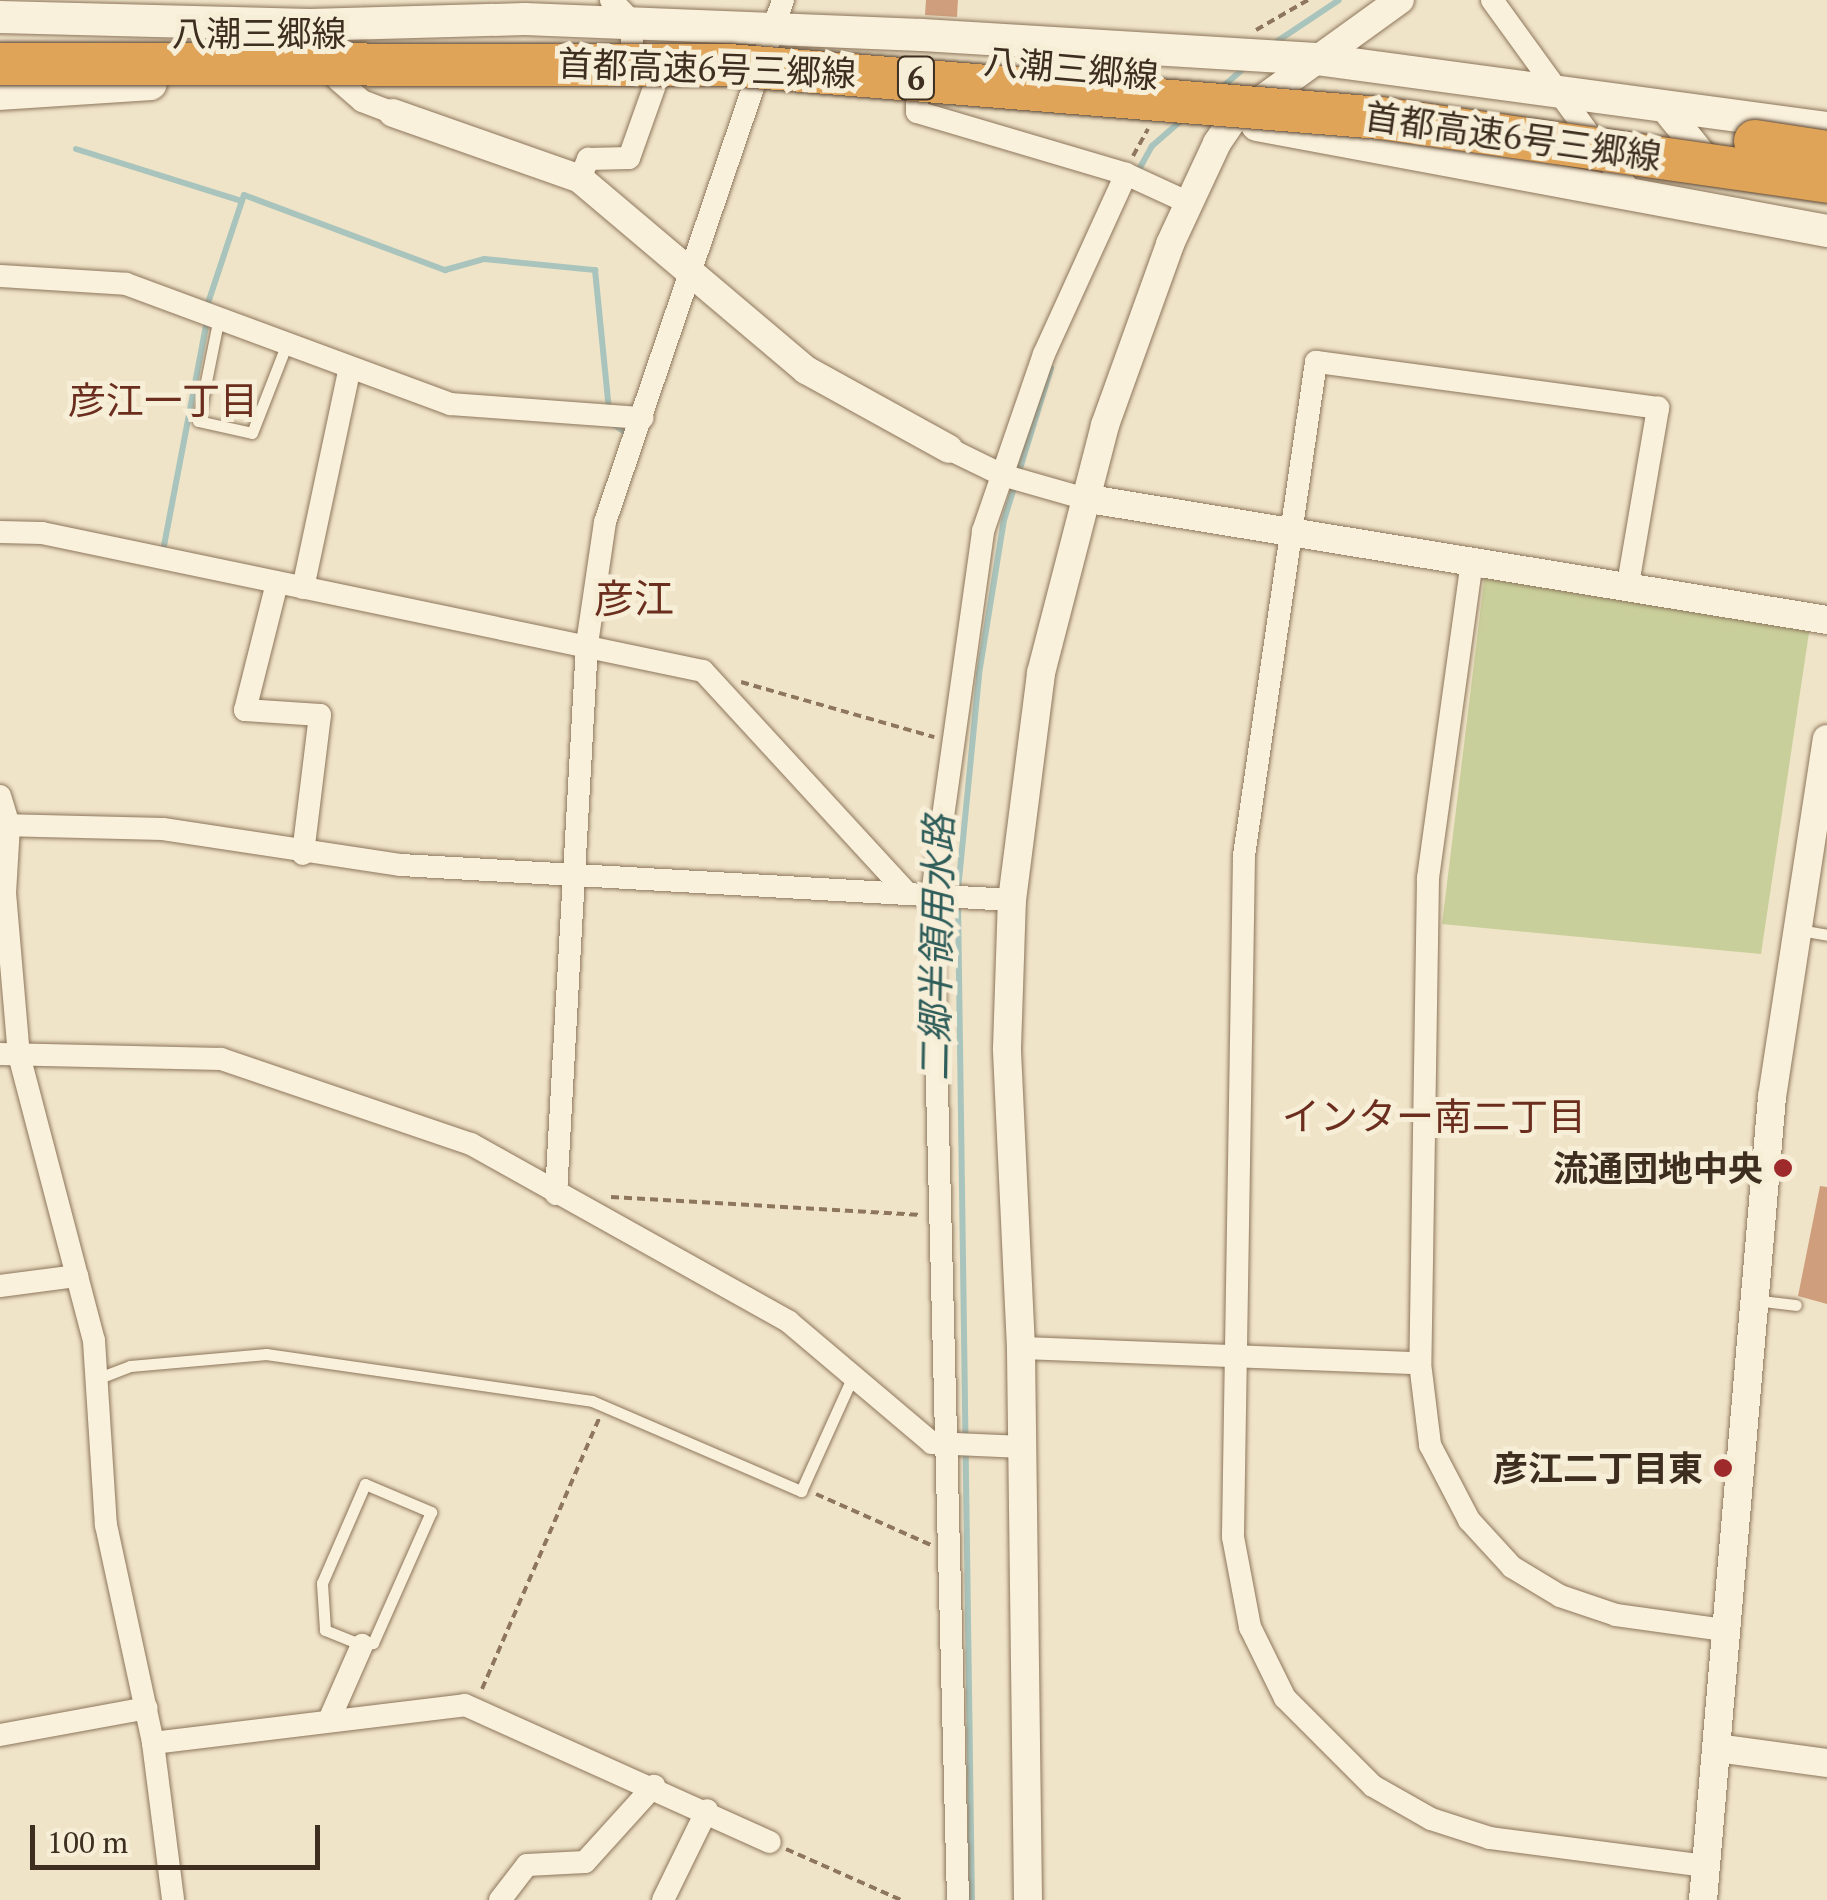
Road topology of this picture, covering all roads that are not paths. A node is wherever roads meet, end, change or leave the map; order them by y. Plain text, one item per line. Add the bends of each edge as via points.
1 (1400, 0) edge
2 (1492, 0) edge
3 (0, 3) edge
4 (333, 7) edge
5 (622, 11) edge
6 (779, 14) edge
7 (0, 18) edge
8 (404, 24) junction
9 (922, 35) junction
10 (0, 38) edge
11 (1316, 59) junction
12 (0, 64) edge
13 (375, 75) junction
14 (0, 79) edge
15 (338, 80) junction
16 (649, 85) junction
17 (754, 86) junction
18 (1555, 92) junction
19 (0, 94) edge
20 (921, 96) junction
21 (1663, 106) junction
22 (392, 113) joint
23 (1380, 118) junction
24 (1232, 121) junction
25 (1827, 128) edge
26 (1827, 152) edge
27 (1126, 174) junction
28 (580, 180) junction
29 (1827, 182) edge
30 (1827, 192) edge
31 (1634, 195) junction
32 (1175, 196) junction
33 (1827, 207) edge
34 (1827, 231) edge
35 (690, 274) junction
36 (0, 276) edge
37 (218, 318) junction
38 (286, 346) junction
39 (349, 371) junction
40 (642, 418) junction
41 (949, 449) joint
42 (1002, 475) junction
43 (1083, 498) junction
44 (0, 532) edge
45 (1289, 532) junction
46 (1472, 561) junction
47 (277, 582) junction
48 (1628, 584) junction
49 (303, 588) junction
50 (1827, 620) edge
51 (588, 644) junction
52 (1827, 740) edge
53 (0, 796) edge
54 (5, 826) edge
55 (1819, 846) edge
56 (303, 854) junction
57 (575, 874) junction
58 (907, 893) junction
59 (932, 895) junction
60 (999, 899) junction
61 (1796, 929) junction
62 (1827, 935) edge
63 (9, 1055) edge
64 (556, 1194) junction
65 (77, 1276) junction
66 (0, 1286) edge
67 (1754, 1300) junction
68 (1796, 1306) dead end
69 (1021, 1348) junction
70 (1235, 1355) junction
71 (1420, 1363) junction
72 (855, 1372) junction
73 (99, 1378) junction
74 (943, 1447) junction
75 (1010, 1447) junction
76 (1724, 1630) junction
77 (362, 1645) junction
78 (147, 1708) junction
79 (330, 1718) junction
80 (0, 1734) edge
81 (153, 1742) junction
82 (1717, 1748) junction
83 (1827, 1762) edge
84 (654, 1786) junction
85 (707, 1810) junction
86 (770, 1842) road end
87 (1706, 1866) junction
88 (173, 1900) edge
89 (500, 1900) edge
90 (663, 1900) edge
91 (958, 1900) edge
92 (1028, 1900) edge
93 (1703, 1900) edge

1 - 11 street
2 - 18 street
3 - 4 main road
4 - 8 main road
5 - 6 main road, 八潮三郷線
5 - 8 main road, 八潮三郷線
5 - 16 street via 632,73
6 - 9 main road, 八潮三郷線
6 - 17 street
7 - 8 main road, 八潮三郷線
9 - 11 main road, 八潮三郷線
9 - 20 street via 942,50 940,82
10 - 26 highway, 首都高速6号三郷線 / 6, bridge via 621,38 987,53 1318,83
11 - 18 main road, 八潮三郷線
11 - 24 street
12 - 23 highway, 首都高速6号三郷線 / 6, bridge via 729,65
13 - 14 main road, 八潮三郷線 via 315,69
13 - 15 main road
13 - 16 main road, 八潮三郷線
15 - 19 main road
15 - 22 street via 362,101
16 - 17 main road, 八潮三郷線
16 - 28 street via 630,158 588,160
17 - 20 main road, 八潮三郷線
17 - 35 street
18 - 21 main road, 八潮三郷線
18 - 31 street
20 - 24 main road, 八潮三郷線
20 - 27 street via 917,112
21 - 25 main road, 八潮三郷線
21 - 30 street via 1712,167
22 - 28 street
23 - 29 highway, 首都高速6号三郷線 / 6, bridge
23 - 33 highway, bridge
24 - 31 main road, 八潮三郷線
24 - 32 street
27 - 32 street
27 - 42 street via 1044,354
28 - 35 street
31 - 34 main road, 八潮三郷線
32 - 43 street
35 - 40 street
35 - 41 street via 833,390
36 - 37 street via 126,284
37 - 38 street
37 - 38 lane via 198,421 252,433
38 - 39 street
39 - 40 street via 451,404
39 - 49 street
40 - 51 street via 605,522
41 - 42 street
42 - 43 street
42 - 59 street via 983,531
43 - 45 street
43 - 60 street
44 - 47 street via 42,533
45 - 46 street
45 - 48 street via 1316,362 1658,408
45 - 70 street via 1244,856
46 - 48 street
46 - 71 street via 1428,878
47 - 49 street
47 - 56 street via 245,710 320,715
48 - 50 street
49 - 51 street
51 - 57 street
51 - 58 street via 703,671
52 - 55 street
53 - 54 street
54 - 56 street via 163,829
54 - 63 street
55 - 61 street
56 - 57 street
57 - 58 street
57 - 64 street
58 - 59 street
59 - 60 street
59 - 74 street
60 - 69 street
61 - 62 lane
61 - 67 street
63 - 64 street via 222,1059 471,1144
63 - 65 street
64 - 72 street via 766,1308
65 - 66 street
65 - 73 street
67 - 68 lane
67 - 76 street
69 - 70 street
69 - 75 street
70 - 71 street
70 - 87 street via 1232,1537 1240,1592 1285,1698 1326,1746 1416,1811 1490,1838
71 - 76 street via 1430,1445 1448,1487 1512,1567 1560,1596 1616,1614
72 - 73 lane via 802,1488 605,1404 266,1354 149,1363
72 - 74 street via 919,1434
73 - 78 street via 106,1525
74 - 75 street
74 - 91 street
75 - 92 street
76 - 82 street
77 - 77 lane via 325,1630 322,1583 365,1484 431,1512 374,1643
77 - 79 street
78 - 80 street
78 - 81 street
79 - 81 street
79 - 84 street via 474,1707
81 - 88 street
82 - 83 street
82 - 87 street
84 - 85 street
84 - 89 street via 585,1862 528,1865
85 - 86 street
85 - 90 street
87 - 93 street

